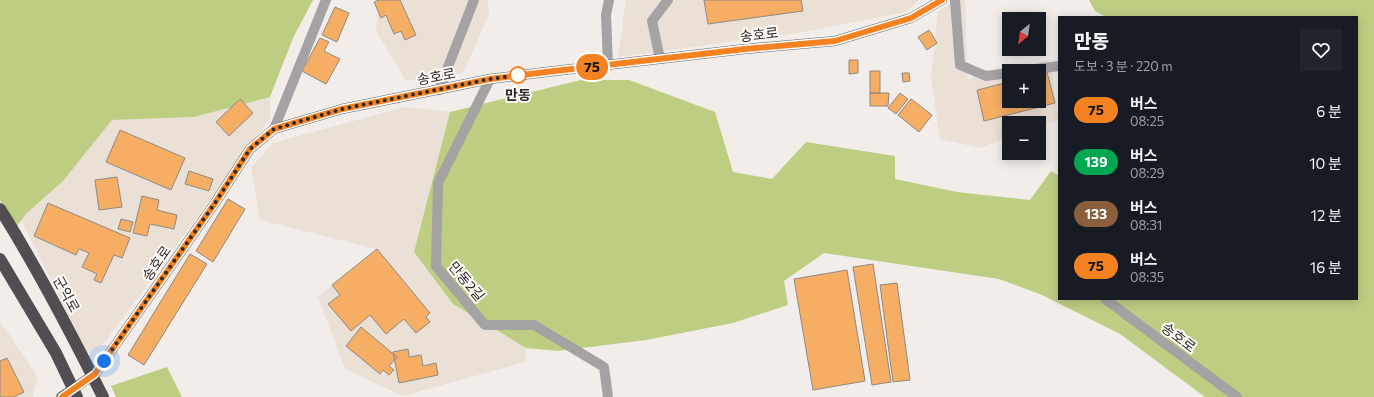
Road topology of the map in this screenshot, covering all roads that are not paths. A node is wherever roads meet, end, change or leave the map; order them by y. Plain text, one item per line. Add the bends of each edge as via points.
1 (326, 0) edge
2 (474, 0) edge
3 (609, 0) edge
4 (668, 0) edge
5 (942, 0) edge
6 (955, 0) edge
7 (660, 59) junction
8 (608, 65) junction
9 (1058, 66) edge
10 (1046, 68) edge
11 (1002, 74) edge
12 (490, 79) junction
13 (439, 90) junction
14 (274, 129) junction
15 (0, 209) edge
16 (0, 259) edge
17 (1106, 300) edge
18 (62, 397) edge
19 (77, 397) edge
20 (103, 397) edge
21 (608, 397) edge
22 (1237, 397) edge

1 - 14 street
2 - 13 street
3 - 8 street via 606,15
4 - 7 street via 652,21
5 - 7 main road, 송호로 via 911,18 835,41
6 - 11 street via 960,65 986,76
7 - 8 main road, 송호로
8 - 12 main road, 송호로
9 - 10 street
12 - 13 main road, 송호로
12 - 21 street, 만동2길 via 438,183 436,266 485,325 534,325 604,367
13 - 14 main road, 송호로 via 342,109
14 - 18 main road, 송호로 via 250,149 95,374
15 - 20 highway, 군익로 via 73,337
16 - 19 highway via 56,353
17 - 22 street, 송호로

